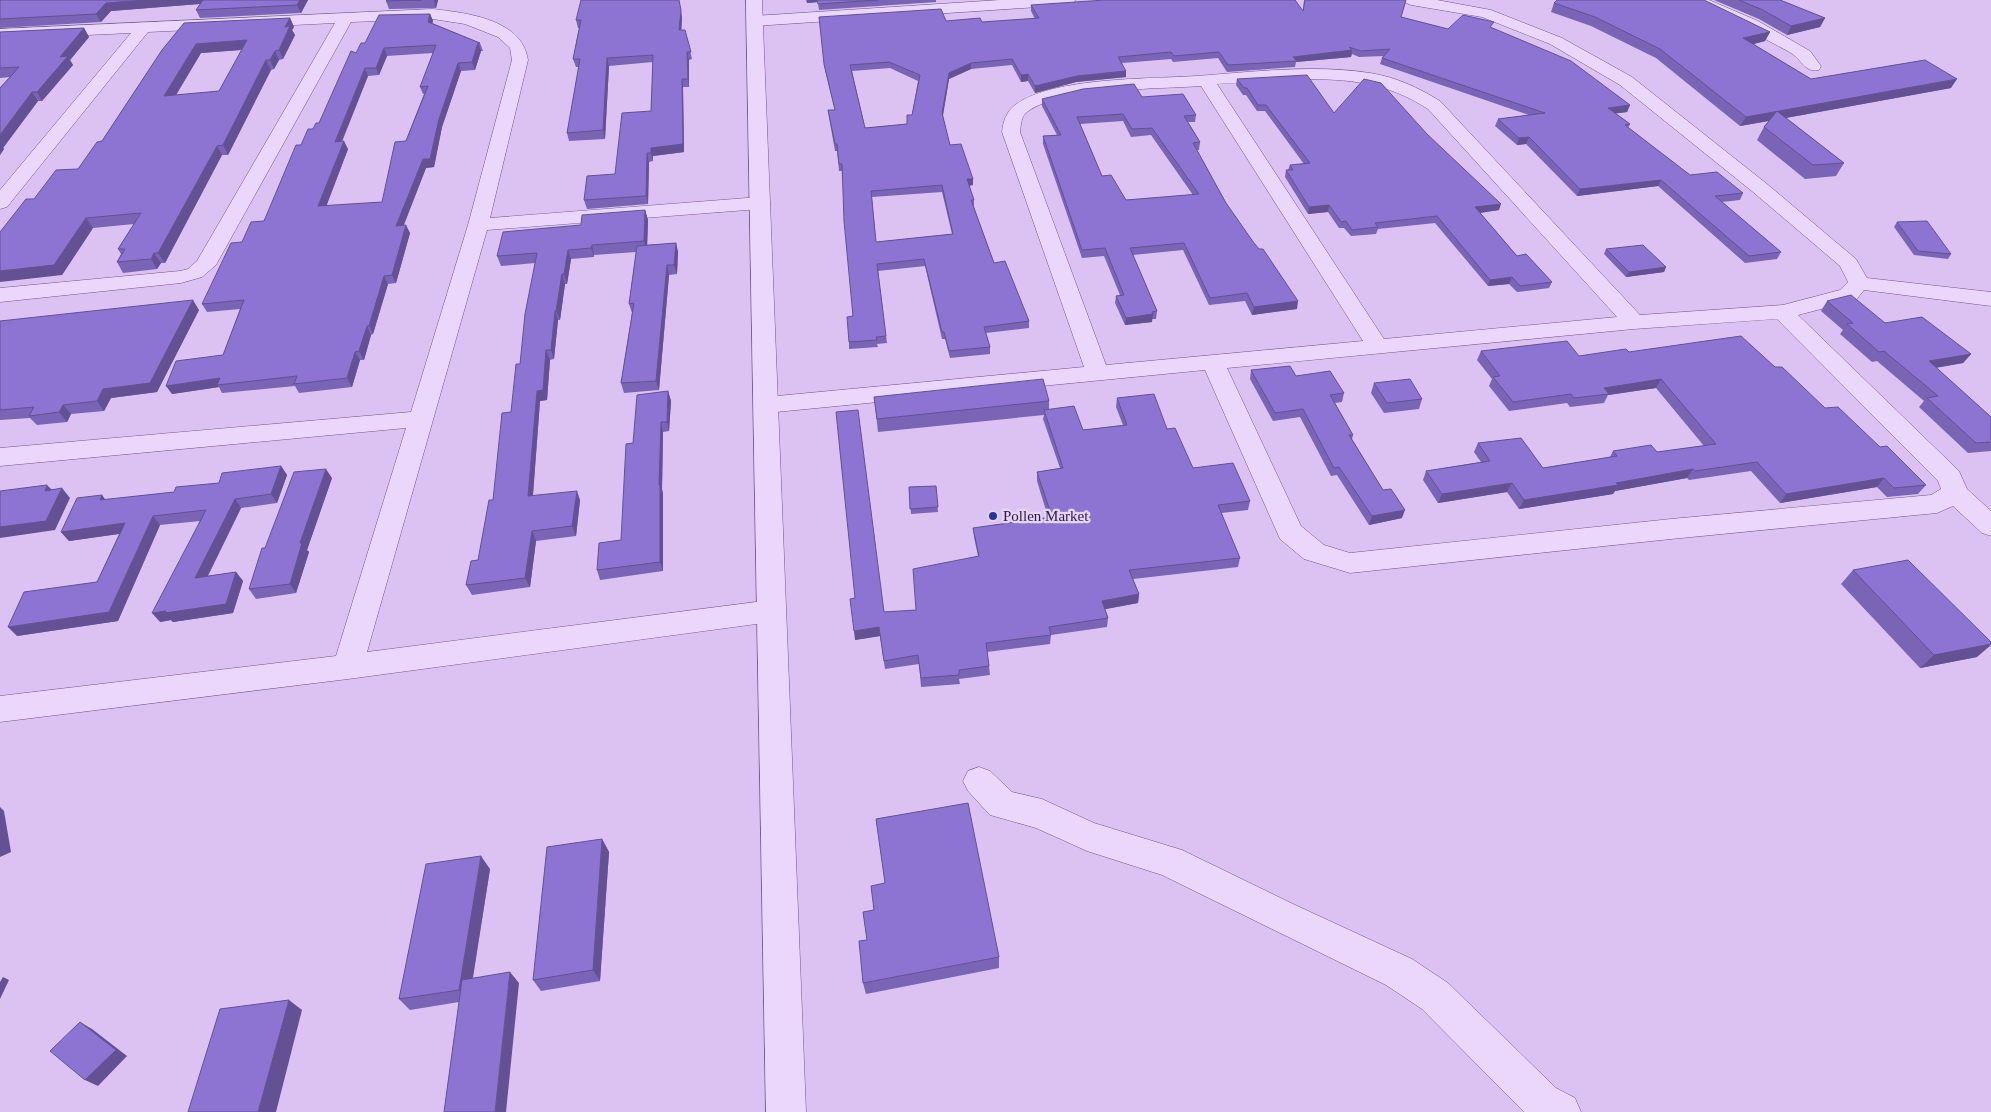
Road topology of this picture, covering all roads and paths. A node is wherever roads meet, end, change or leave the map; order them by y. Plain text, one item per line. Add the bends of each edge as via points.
1 (1068, 0) edge
2 (1411, 0) edge
3 (1696, 0) edge
4 (967, 3) edge
5 (754, 10) edge
6 (346, 17) junction
7 (144, 27) junction
8 (0, 34) edge
9 (1813, 66) dead end
10 (1206, 80) junction
11 (0, 203) edge
12 (760, 203) junction
13 (478, 225) junction
14 (1859, 283) junction
15 (0, 295) edge
16 (1991, 299) edge
17 (1783, 312) junction
18 (1634, 322) junction
19 (1378, 347) junction
20 (1213, 363) junction
21 (1098, 374) junction
22 (766, 405) junction
23 (420, 419) junction
24 (0, 457) edge
25 (1955, 493) junction
26 (1991, 526) edge
27 (771, 611) junction
28 (348, 667) junction
29 (0, 709) edge
30 (980, 781) dead end
31 (786, 1112) edge
32 (1561, 1112) edge

1 - 4 street
2 - 14 street via 1492,9 1626,81 1849,264
3 - 9 street via 1752,24 1804,54
4 - 5 street
5 - 12 street
6 - 7 street
6 - 13 street via 453,16 488,26 514,42 519,49 520,60
6 - 15 street via 205,265 195,273 181,277
7 - 8 street
7 - 11 street
10 - 18 street via 1307,74 1362,76 1415,93 1434,105
10 - 19 street
10 - 21 street via 1086,88 1020,109 1013,120 1011,132
12 - 13 street
12 - 22 street
13 - 23 street
14 - 16 street
14 - 17 street via 1848,296
17 - 18 street
17 - 25 street via 1950,477
18 - 19 street
19 - 20 street
20 - 21 street
20 - 25 street via 1290,532 1314,552 1350,563 1937,504
21 - 22 street
22 - 27 street
23 - 24 street
23 - 28 street
25 - 26 street
27 - 28 street
27 - 31 street
28 - 29 street
30 - 32 street via 1002,805 1042,814 1087,836 1170,861 1399,972 1435,996 1542,1102

